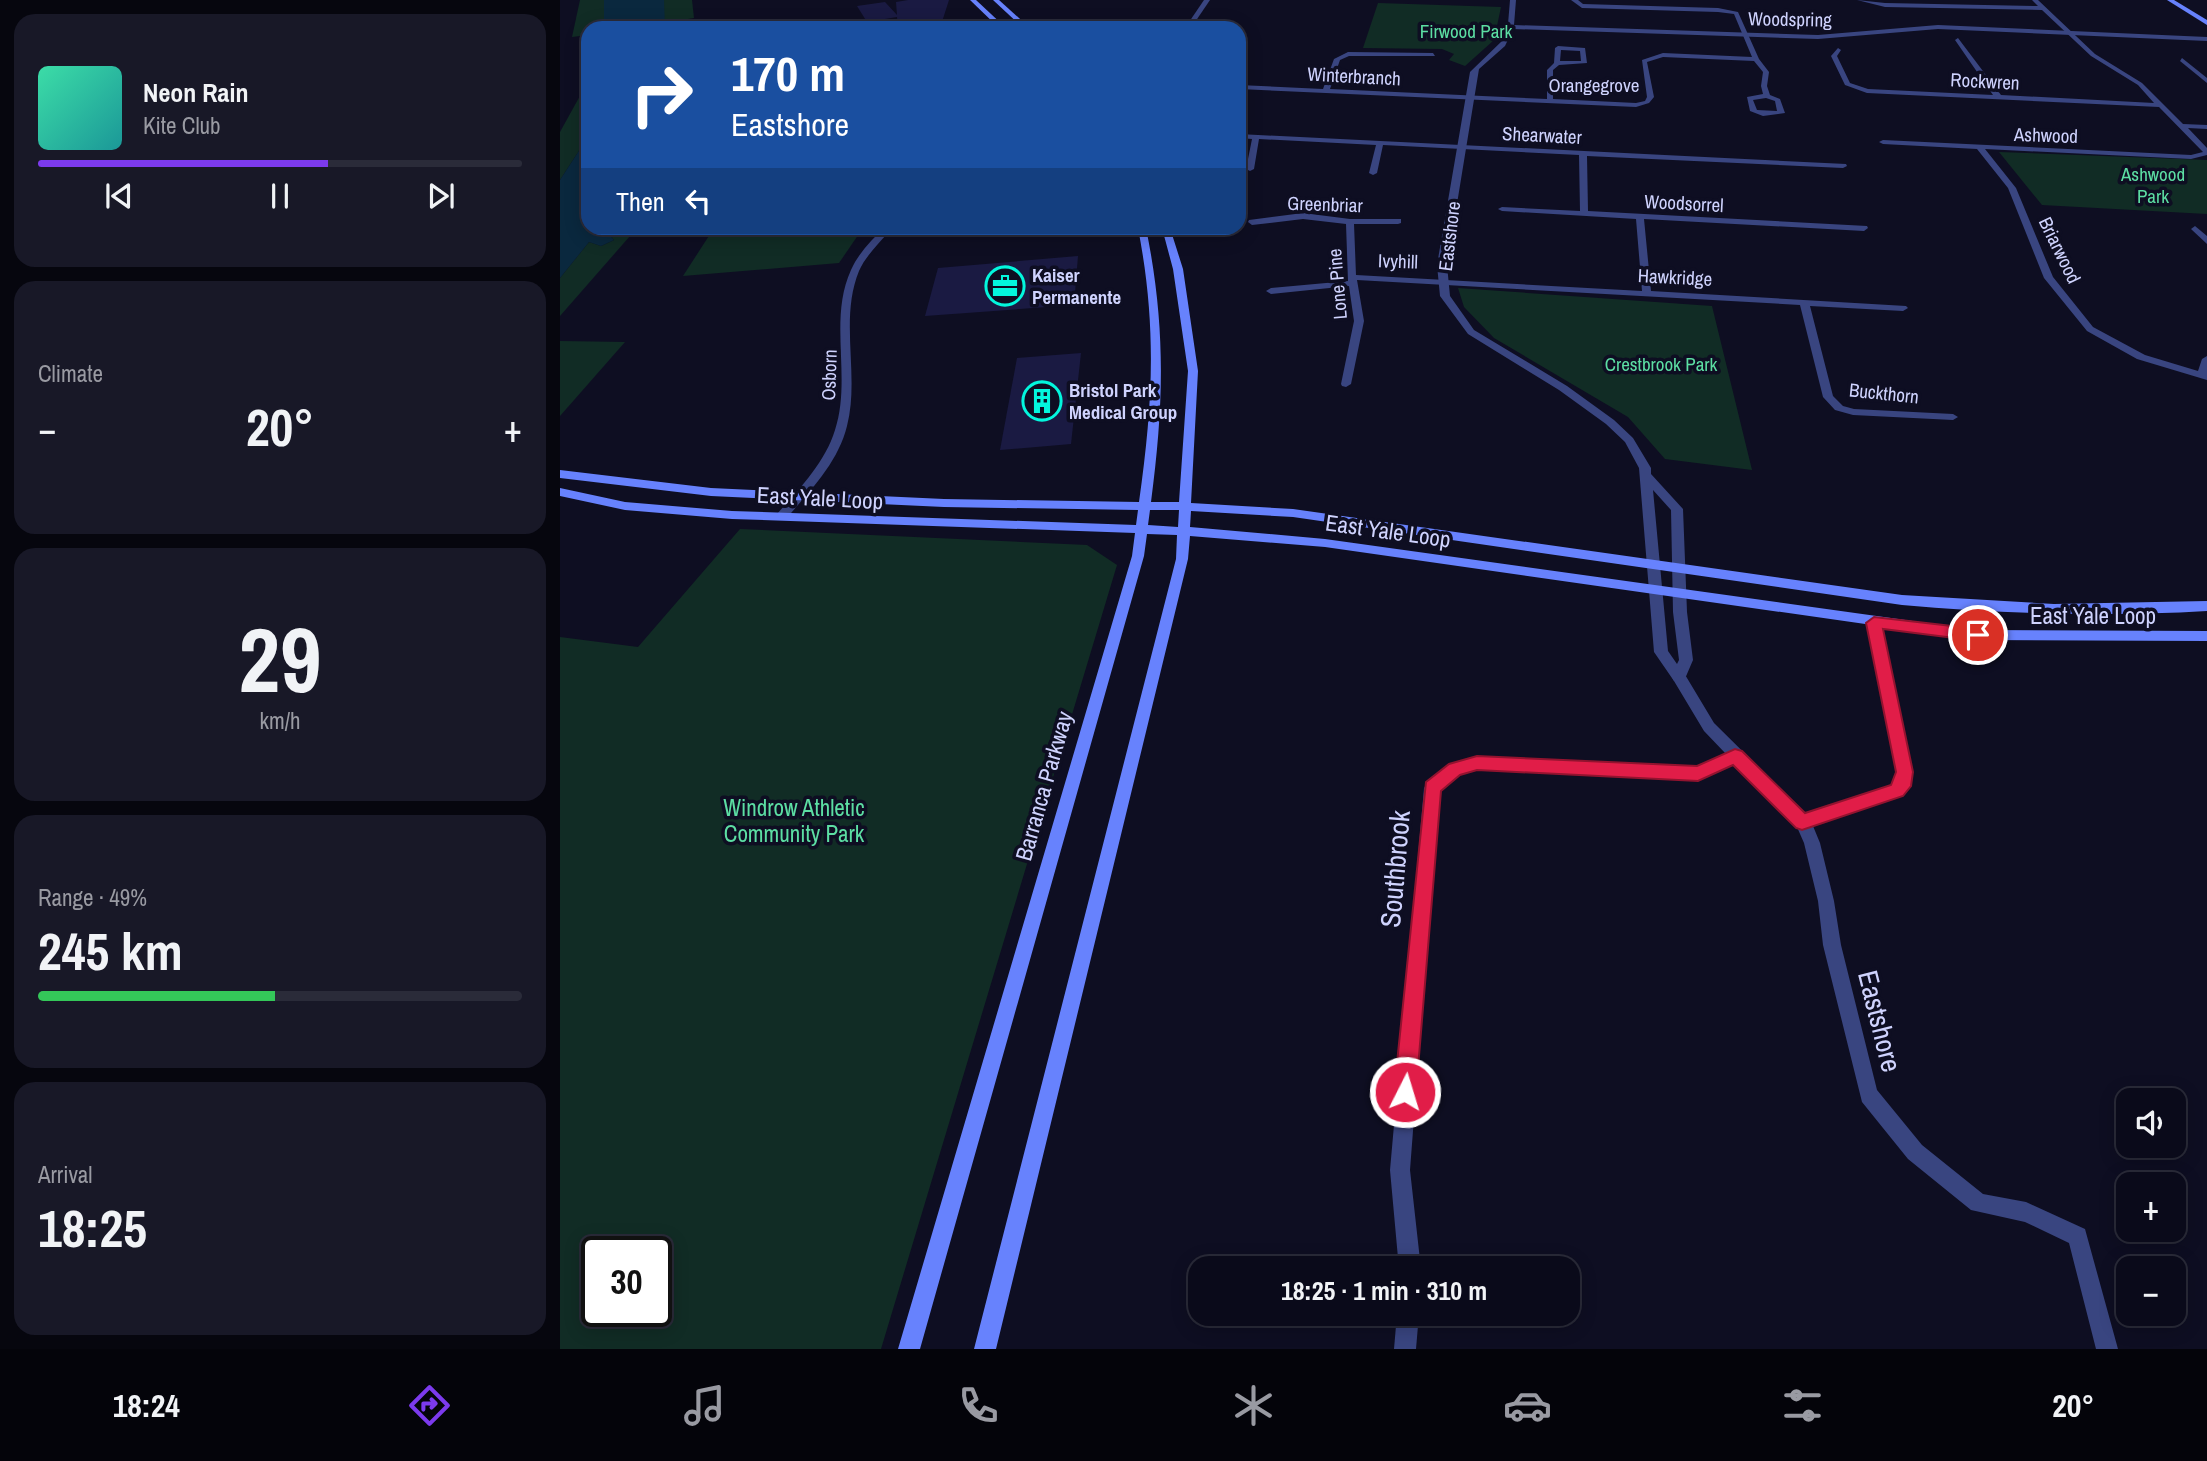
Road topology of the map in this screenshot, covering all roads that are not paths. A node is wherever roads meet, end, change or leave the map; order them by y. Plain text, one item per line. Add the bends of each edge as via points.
1 (972, 0) edge
2 (996, 0) edge
3 (1207, 0) edge
4 (1513, 0) edge
5 (2035, 0) edge
6 (2170, 0) edge
7 (1574, 1) edge
8 (1863, 1) edge
9 (2195, 5) dead end
10 (2043, 8) junction
11 (2202, 10) dead end
12 (995, 21) edge
13 (1019, 21) edge
14 (1193, 21) edge
15 (2207, 23) edge
16 (1510, 27) junction
17 (2068, 32) junction
18 (1746, 34) junction
19 (2207, 37) edge
20 (1958, 40) dead end
21 (1839, 50) dead end
22 (1433, 55) dead end
23 (1756, 59) junction
24 (2182, 60) dead end
25 (1557, 63) junction
26 (2207, 81) edge
27 (1246, 87) edge
28 (1326, 90) junction
29 (1768, 96) dead end
30 (1468, 97) junction
31 (1999, 97) junction
32 (1550, 101) junction
33 (2162, 105) junction
34 (2207, 127) edge
35 (2187, 129) junction
36 (2207, 133) edge
37 (1246, 136) edge
38 (1256, 137) junction
39 (1883, 142) dead end
40 (1380, 144) junction
41 (1462, 147) junction
42 (1980, 148) junction
43 (2207, 152) edge
44 (1583, 153) junction
45 (1843, 166) dead end
46 (1250, 169) dead end
47 (1373, 173) dead end
48 (1502, 209) dead end
49 (1584, 212) junction
50 (1640, 217) junction
51 (1398, 221) dead end
52 (1252, 222) dead end
53 (1350, 222) junction
54 (1864, 228) dead end
55 (2194, 229) dead end
56 (881, 235) edge
57 (1144, 235) edge
58 (1168, 235) edge
59 (2207, 240) edge
60 (1352, 280) junction
61 (1444, 281) junction
62 (1271, 291) dead end
63 (1647, 293) junction
64 (1804, 302) junction
65 (1903, 308) dead end
66 (2207, 359) edge
67 (2205, 376) edge
68 (1346, 384) dead end
69 (1953, 417) dead end
70 (560, 474) edge
71 (1647, 476) junction
72 (560, 492) edge
73 (799, 496) junction
74 (1146, 505) junction
75 (1186, 506) junction
76 (781, 517) junction
77 (1142, 530) junction
78 (1185, 531) junction
79 (1654, 564) junction
80 (1678, 568) junction
81 (1657, 589) junction
82 (1680, 593) junction
83 (2207, 606) edge
84 (1874, 623) junction
85 (2207, 636) edge
86 (1679, 677) junction
87 (1735, 757) junction
88 (1802, 822) junction
89 (1409, 1256) edge
90 (1407, 1326) edge
91 (909, 1349) edge
92 (985, 1349) edge
93 (1405, 1349) edge
94 (2107, 1349) edge

1 - 12 main road
2 - 13 main road
3 - 14 street
4 - 16 street, Eastshore
5 - 10 street, Ashwood
6 - 15 main road
7 - 18 street via 1582,6 1730,11 1738,15
8 - 10 street
9 - 11 main road
10 - 17 street, Ashwood
16 - 18 street, Woodspring
16 - 30 street, Eastshore via 1503,46 1477,65
17 - 18 street, Woodspring via 1923,27 1851,36
17 - 19 street, Woodspring
17 - 33 street, Ashwood
18 - 23 street
20 - 31 street
21 - 31 street, Rockwren via 1834,57 1838,69 1847,84 1858,89
22 - 28 street via 1348,54 1337,59
23 - 29 street via 1766,72
23 - 32 street, Orangegrove via 1659,55 1644,61 1651,97 1647,102
24 - 26 street
25 - 25 street via 1584,63 1583,49 1558,48
25 - 32 street via 1550,70
27 - 28 street, Winterbranch
28 - 30 street, Winterbranch
30 - 32 street, Orangegrove
30 - 41 street, Eastshore
31 - 33 street, Rockwren
33 - 35 street, Ashwood
34 - 35 street
35 - 36 street
35 - 43 street, Ashwood
37 - 38 street, Shearwater
38 - 40 street, Shearwater
38 - 46 street
39 - 42 street, Ashwood
40 - 41 street, Shearwater
40 - 47 street
41 - 44 street, Shearwater
41 - 61 street, Eastshore via 1442,265
42 - 43 street, Ashwood via 2191,157
42 - 67 street, Briarwood via 2012,188 2049,278 2090,329 2141,357
44 - 45 street, Shearwater
44 - 49 street
48 - 49 street, Woodsorrel
49 - 50 street, Woodsorrel
50 - 54 street, Woodsorrel
50 - 63 street
51 - 53 street, Greenbriar
52 - 53 street, Greenbriar via 1303,216
53 - 60 street, Lone Pine
55 - 59 street
56 - 73 street, Osborn via 855,270 848,308 849,392 841,431
57 - 74 main road, Barranca Parkway via 1153,274 1160,380
58 - 75 main road via 1194,371
60 - 61 street, Ivyhill
60 - 62 street, Ivyhill
60 - 68 street, Lone Pine via 1359,321
61 - 63 street, Hawkridge
61 - 71 street, Eastshore via 1445,296 1471,332 1611,422 1629,440
63 - 64 street, Hawkridge
64 - 65 street, Hawkridge
64 - 69 street, Buckthorn via 1828,397 1839,408
66 - 67 street
70 - 73 main road, East Yale Loop via 638,485
71 - 79 street, Eastshore
71 - 80 street, Eastshore via 1677,509
72 - 76 main road, East Yale Loop via 625,506
73 - 74 main road, East Yale Loop
73 - 76 street, Osborn
74 - 75 main road, East Yale Loop
74 - 77 main road, Barranca Parkway
75 - 78 main road
75 - 79 main road, East Yale Loop via 1306,514
76 - 77 main road, East Yale Loop
77 - 78 main road, East Yale Loop
77 - 91 main road, Barranca Parkway
78 - 81 main road, East Yale Loop via 1325,543
78 - 92 main road via 1162,648
79 - 80 main road, East Yale Loop
79 - 81 street, Eastshore
80 - 82 street, Eastshore
80 - 83 main road, East Yale Loop via 1972,607 2154,610
81 - 82 main road, East Yale Loop
81 - 86 street, Eastshore via 1661,652
82 - 84 main road, East Yale Loop
82 - 86 street, Eastshore via 1686,660
84 - 85 main road, East Yale Loop via 2034,638
84 - 88 street via 1905,772 1902,786
86 - 87 street, Eastshore via 1709,727
87 - 88 street, Eastshore
87 - 89 street, Southbrook via 1698,774 1477,763 1455,769 1432,788 1400,1170
88 - 94 street, Eastshore via 1812,843 1869,1095 1915,1152 1978,1203 2026,1212 2078,1236
90 - 93 street

